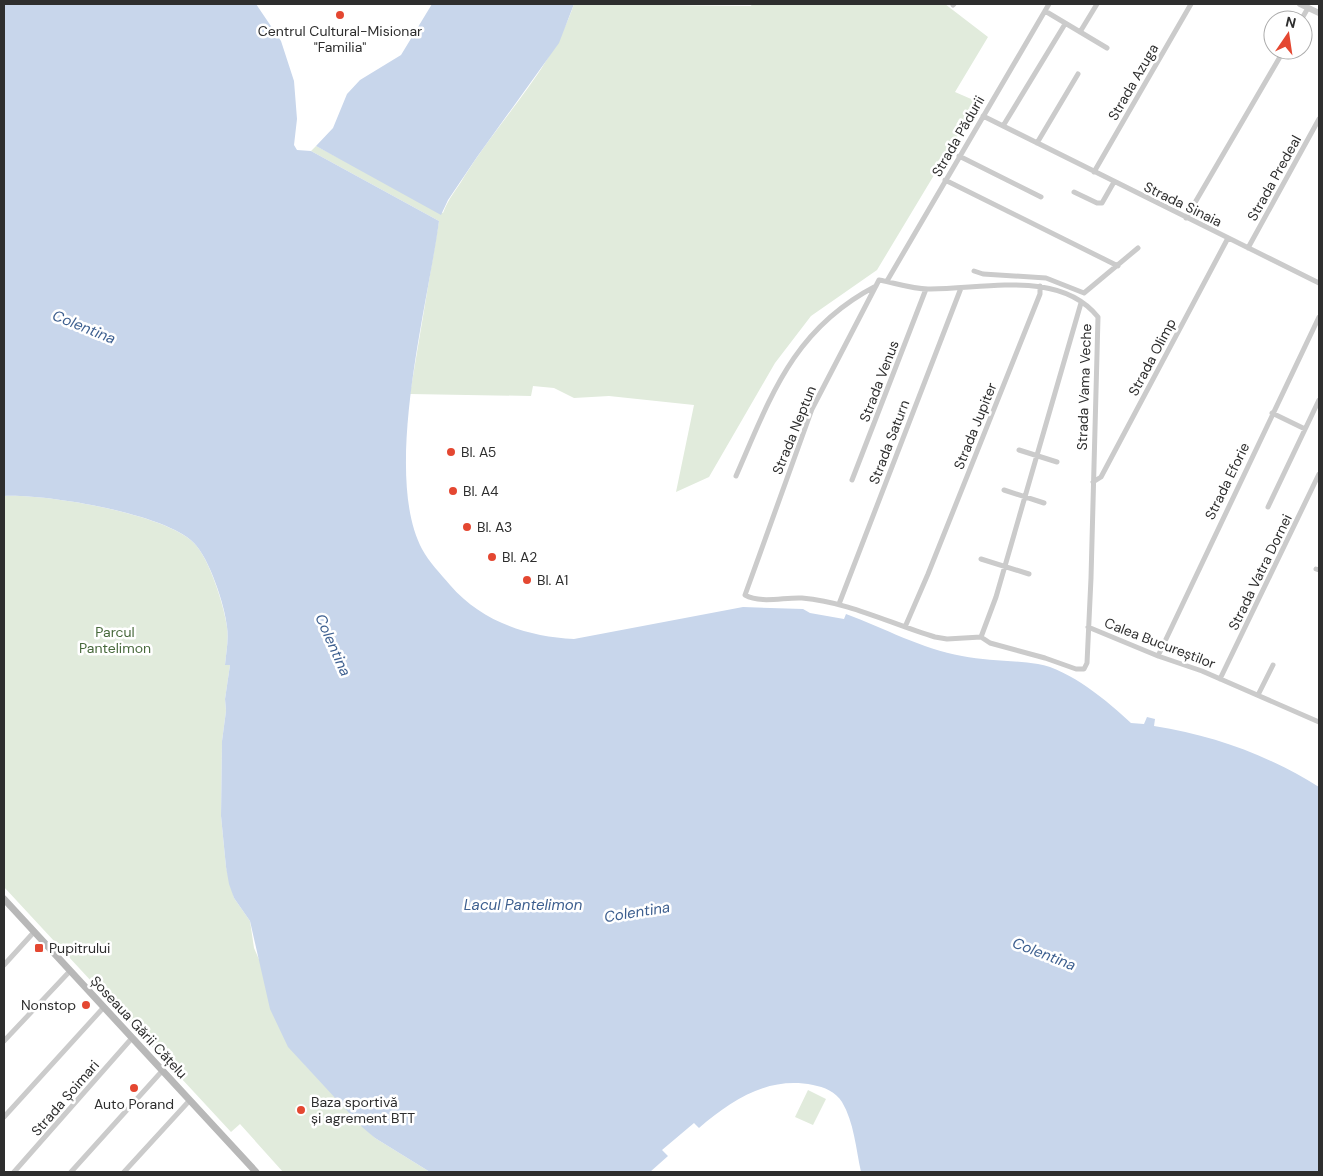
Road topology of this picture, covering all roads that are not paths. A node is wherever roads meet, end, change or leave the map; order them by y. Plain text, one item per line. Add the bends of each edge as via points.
1 (1049, 4) edge
2 (1097, 4) edge
3 (1191, 4) edge
4 (1300, 4) edge
5 (1308, 8) joint
6 (1045, 11) junction
7 (1319, 13) edge
8 (1065, 24) junction
9 (1080, 32) junction
10 (1106, 48) dead end
11 (1278, 60) edge
12 (1078, 74) dead end
13 (983, 116) junction
14 (1319, 119) edge
15 (1003, 126) junction
16 (1037, 143) junction
17 (959, 156) junction
18 (1094, 172) junction
19 (945, 180) junction
20 (1114, 182) junction
21 (1074, 192) dead end
22 (1041, 197) dead end
23 (1186, 218) junction
24 (1228, 238) junction
25 (1138, 248) dead end
26 (1248, 248) junction
27 (1118, 266) junction
28 (974, 271) dead end
29 (887, 281) junction
30 (878, 283) junction
31 (1319, 283) edge
32 (1040, 286) junction
33 (961, 288) junction
34 (926, 289) junction
35 (1081, 303) junction
36 (1319, 317) edge
37 (1319, 400) edge
38 (1272, 414) junction
39 (1306, 429) junction
40 (1019, 450) dead end
41 (1037, 456) junction
42 (1057, 462) dead end
43 (1319, 474) edge
44 (736, 476) dead end
45 (852, 480) dead end
46 (1093, 482) junction
47 (1004, 490) dead end
48 (1025, 497) junction
49 (1044, 503) dead end
50 (1268, 507) dead end
51 (981, 559) dead end
52 (1005, 566) junction
53 (1029, 574) dead end
54 (839, 604) junction
55 (905, 627) junction
56 (1088, 627) junction
57 (981, 638) junction
58 (1158, 656) junction
59 (1273, 665) dead end
60 (1220, 679) junction
61 (1258, 695) junction
62 (1319, 722) edge
63 (4, 899) edge
64 (34, 932) junction
65 (4, 965) edge
66 (70, 971) junction
67 (104, 1007) junction
68 (132, 1038) junction
69 (4, 1041) edge
70 (162, 1070) junction
71 (190, 1100) junction
72 (4, 1117) edge
73 (14, 1172) edge
74 (71, 1172) edge
75 (124, 1172) edge
76 (256, 1172) edge

1 - 6 street, Strada Pădurii
2 - 9 street
3 - 18 street, Strada Azuga
4 - 5 street
5 - 7 street
6 - 8 street
6 - 13 street, Strada Pădurii
8 - 9 street
8 - 15 street
9 - 10 street
11 - 23 street
12 - 16 street
13 - 15 street, Strada Sinaia
13 - 17 street, Strada Pădurii
14 - 26 street, Strada Predeal
15 - 16 street, Strada Sinaia
16 - 18 street, Strada Sinaia
17 - 19 street, Strada Pădurii
17 - 22 street
18 - 20 street, Strada Sinaia
19 - 27 street
19 - 29 street, Strada Pădurii
20 - 21 street via 1102,203
20 - 23 street, Strada Sinaia
23 - 24 street, Strada Sinaia
24 - 26 street, Strada Sinaia
24 - 46 street, Strada Olimp via 1101,477
25 - 27 street
26 - 31 street, Strada Sinaia
27 - 28 street via 1084,293 1046,278
29 - 30 street, Strada Vama Veche
29 - 34 street, Strada Vama Veche
30 - 44 street via 829,316 798,350 779,379
30 - 54 street, Strada Neptun via 812,409 745,596 758,599 801,598
32 - 33 street, Strada Vama Veche
32 - 35 street, Strada Vama Veche via 1062,291
32 - 55 street, Strada Jupiter via 1040,294
33 - 34 street, Strada Vama Veche
33 - 54 street, Strada Saturn
34 - 45 street, Strada Venus
35 - 41 street
35 - 46 street, Strada Vama Veche via 1098,319
36 - 38 street, Strada Eforie
37 - 39 street
38 - 39 street
38 - 58 street, Strada Eforie
39 - 50 street
40 - 41 street
41 - 42 street
41 - 48 street
43 - 60 street, Strada Vatra Dornei
46 - 56 street, Strada Vama Veche
47 - 48 street
48 - 49 street
48 - 52 street
51 - 52 street
52 - 53 street
52 - 57 street
54 - 55 street
55 - 57 street via 947,639
56 - 57 street, Calea Bucureștilor via 1087,663 1082,670
56 - 58 street, Calea Bucureștilor
58 - 60 street, Calea Bucureștilor
59 - 61 street
60 - 61 street, Calea Bucureștilor
61 - 62 street, Calea Bucureștilor
63 - 64 main road, Șoseaua Gării Cățelu
64 - 65 street
64 - 66 main road, Șoseaua Gării Cățelu
66 - 67 main road, Șoseaua Gării Cățelu
66 - 69 street
67 - 68 main road, Șoseaua Gării Cățelu
67 - 72 street
68 - 70 main road, Șoseaua Gării Cățelu
68 - 73 street, Strada Șoimari
70 - 71 main road, Șoseaua Gării Cățelu
70 - 74 street
71 - 75 street
71 - 76 main road, Șoseaua Gării Cățelu

